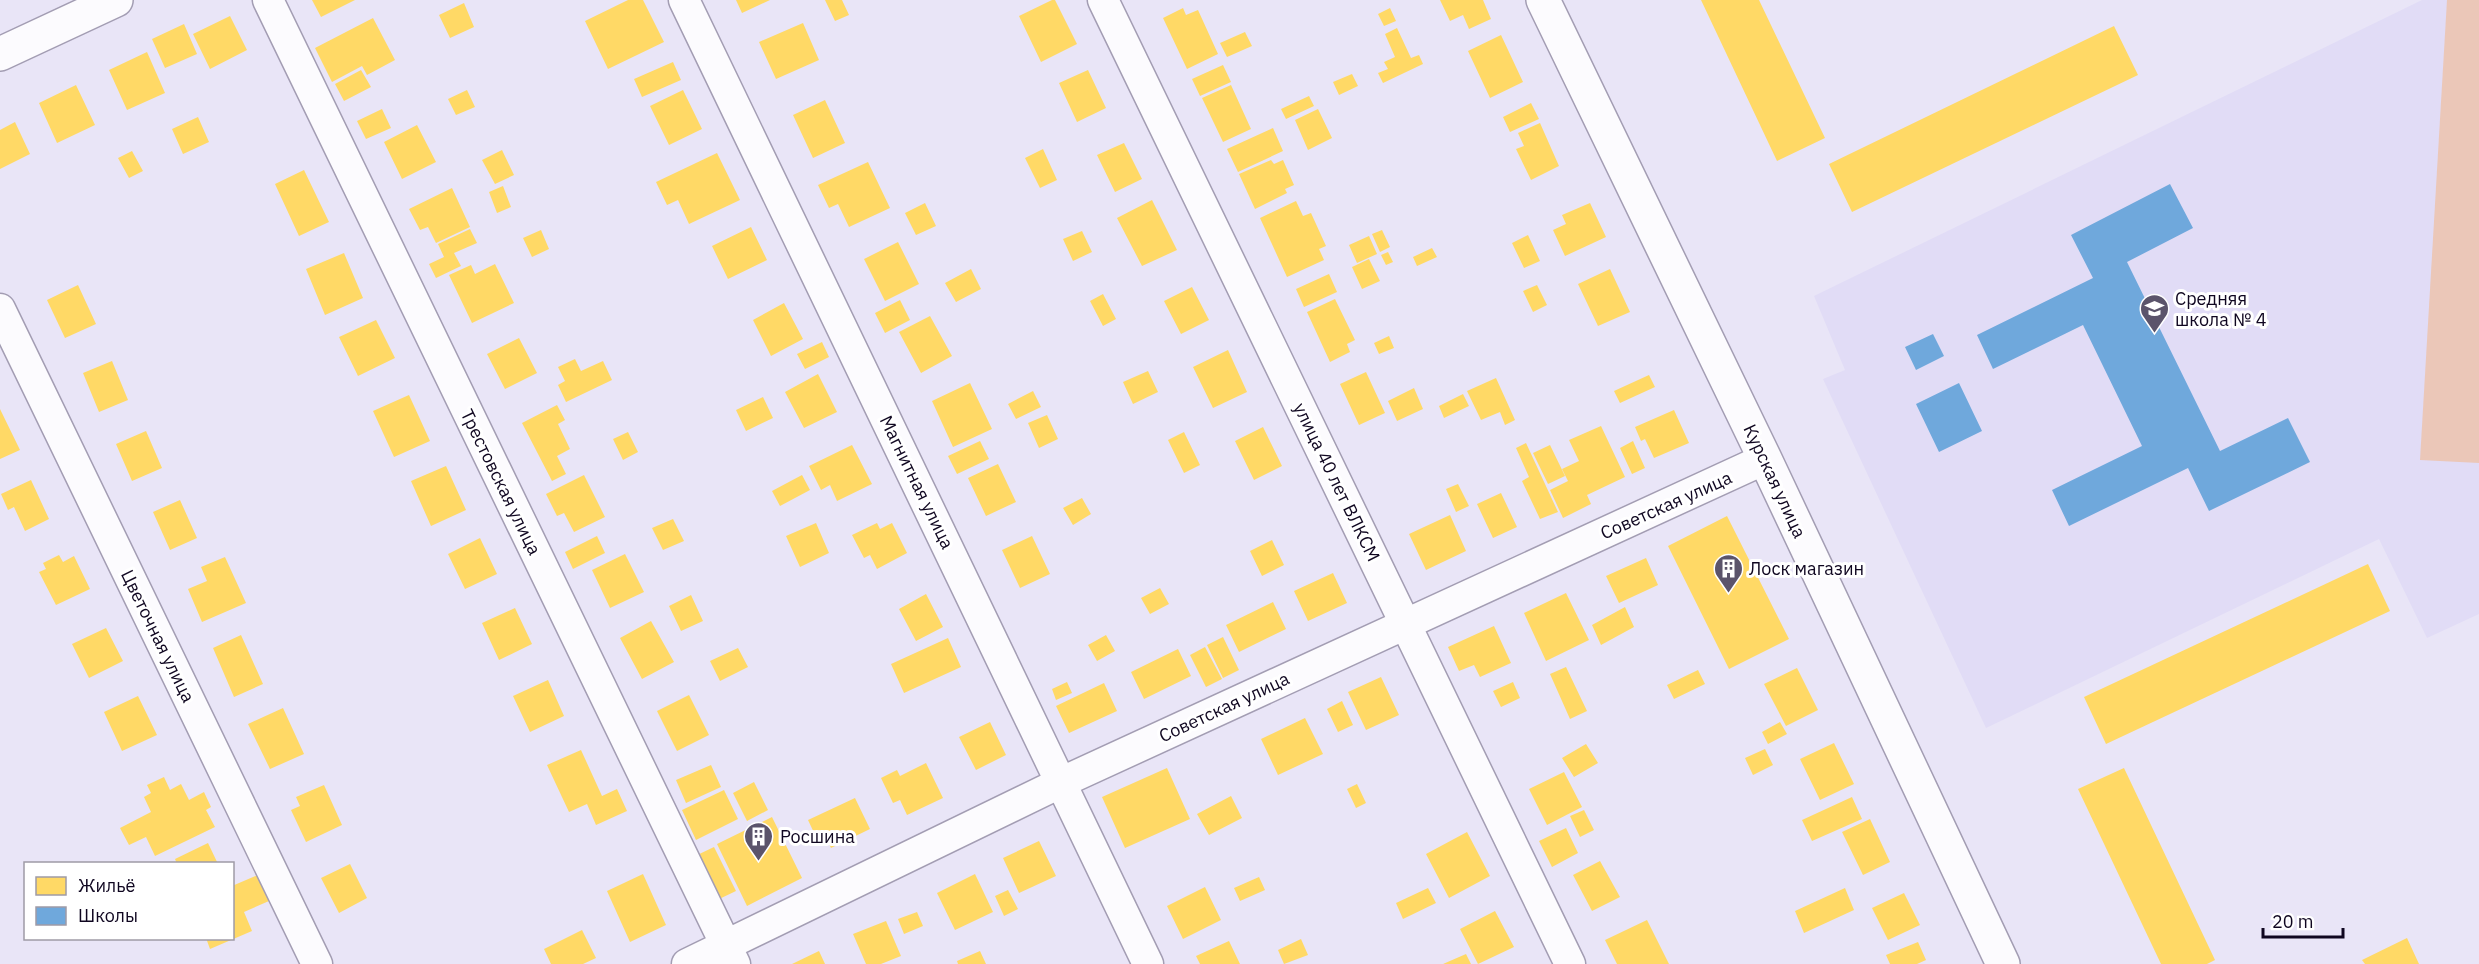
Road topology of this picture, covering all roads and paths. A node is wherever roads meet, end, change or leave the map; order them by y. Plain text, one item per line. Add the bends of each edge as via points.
1 (116, 0) edge
2 (268, 0) edge
3 (684, 0) edge
4 (1103, 0) edge
5 (1543, 0) edge
6 (0, 54) edge
7 (0, 309) edge
8 (1765, 459) junction
9 (1406, 623) junction
10 (1062, 782) junction
11 (730, 954) edge
12 (317, 964) edge
13 (687, 964) edge
14 (1148, 964) edge
15 (1570, 964) edge
16 (2003, 964) edge

1 - 6 main road
2 - 11 street, Трестовская улица
3 - 10 street, Магнитная улица
4 - 9 street, улица 40 лет ВЛКСМ
5 - 8 main road, Курская улица
7 - 12 street, Цветочная улица
8 - 9 street, Советская улица
8 - 16 main road, Курская улица
9 - 10 street, Советская улица
9 - 15 street, улица 40 лет ВЛКСМ
10 - 11 street, Советская улица
10 - 14 street, Магнитная улица
11 - 13 street, Советская улица

